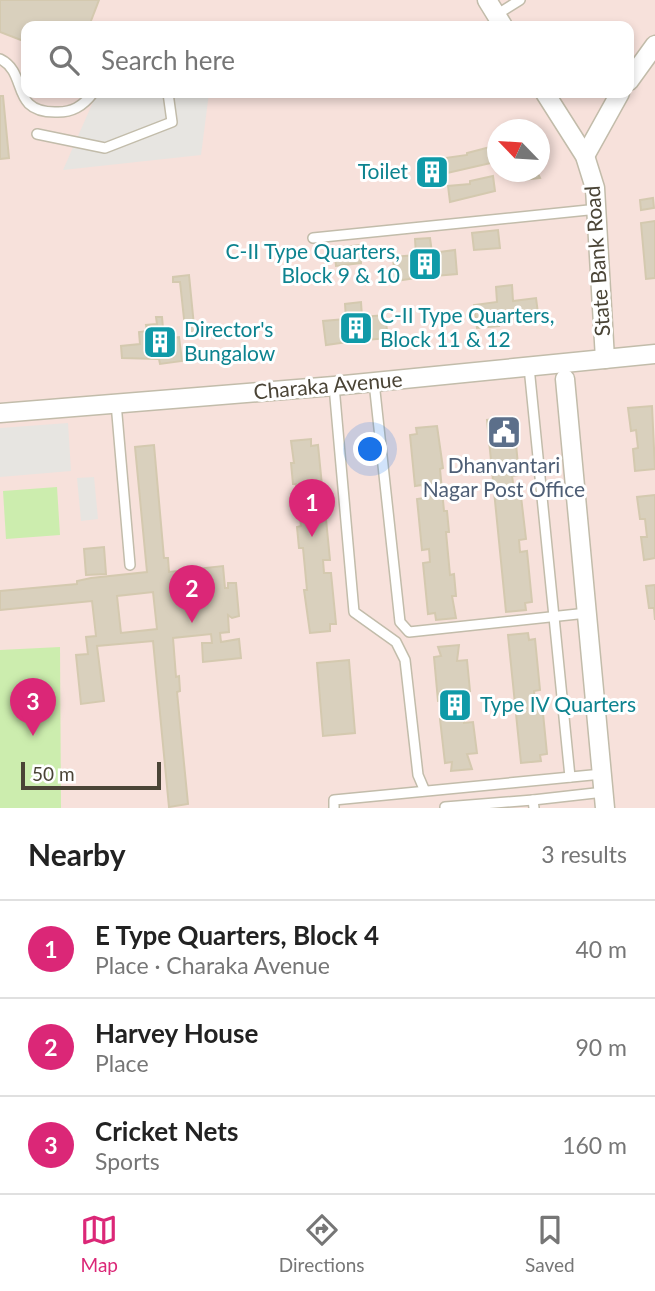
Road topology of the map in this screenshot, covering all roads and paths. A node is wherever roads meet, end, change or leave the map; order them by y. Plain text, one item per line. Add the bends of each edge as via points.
1 (520, 0) edge
2 (495, 14) edge
3 (655, 45) edge
4 (0, 60) edge
5 (634, 74) edge
6 (21, 91) edge
7 (24, 98) edge
8 (89, 98) edge
9 (168, 98) edge
10 (548, 98) edge
11 (617, 98) edge
12 (37, 134) dead end
13 (585, 156) junction
14 (598, 209) junction
15 (313, 238) dead end
16 (655, 354) edge
17 (605, 359) junction
18 (573, 362) junction
19 (552, 364) junction
20 (529, 367) junction
21 (565, 379) junction
22 (374, 382) junction
23 (334, 386) junction
24 (116, 404) junction
25 (0, 413) edge
26 (130, 565) dead end
27 (587, 613) junction
28 (554, 616) junction
29 (570, 778) junction
30 (424, 789) junction
31 (604, 792) edge
32 (534, 804) edge
33 (444, 807) edge
34 (334, 808) edge

1 - 2 lane
3 - 5 street
4 - 6 lane via 11,70
7 - 8 lane via 40,112 62,113 83,106
9 - 12 lane via 172,122 105,148
10 - 13 street, State Bank Road
11 - 13 street
13 - 14 street, State Bank Road
14 - 15 lane
14 - 17 street, State Bank Road
16 - 17 street, Charaka Avenue
17 - 18 street, Charaka Avenue
18 - 19 street, Charaka Avenue
18 - 21 street
19 - 20 street, Charaka Avenue
19 - 21 street
20 - 22 street, Charaka Avenue
20 - 28 lane
21 - 27 street
22 - 23 street, Charaka Avenue
22 - 28 lane via 400,622 410,632
23 - 24 street, Charaka Avenue
23 - 30 lane via 354,612 396,642 405,660 418,775
24 - 25 street, Charaka Avenue
24 - 26 lane
27 - 28 lane
27 - 31 street
28 - 29 lane
29 - 30 lane
29 - 31 lane
30 - 34 lane via 334,800
31 - 32 lane
32 - 33 lane

